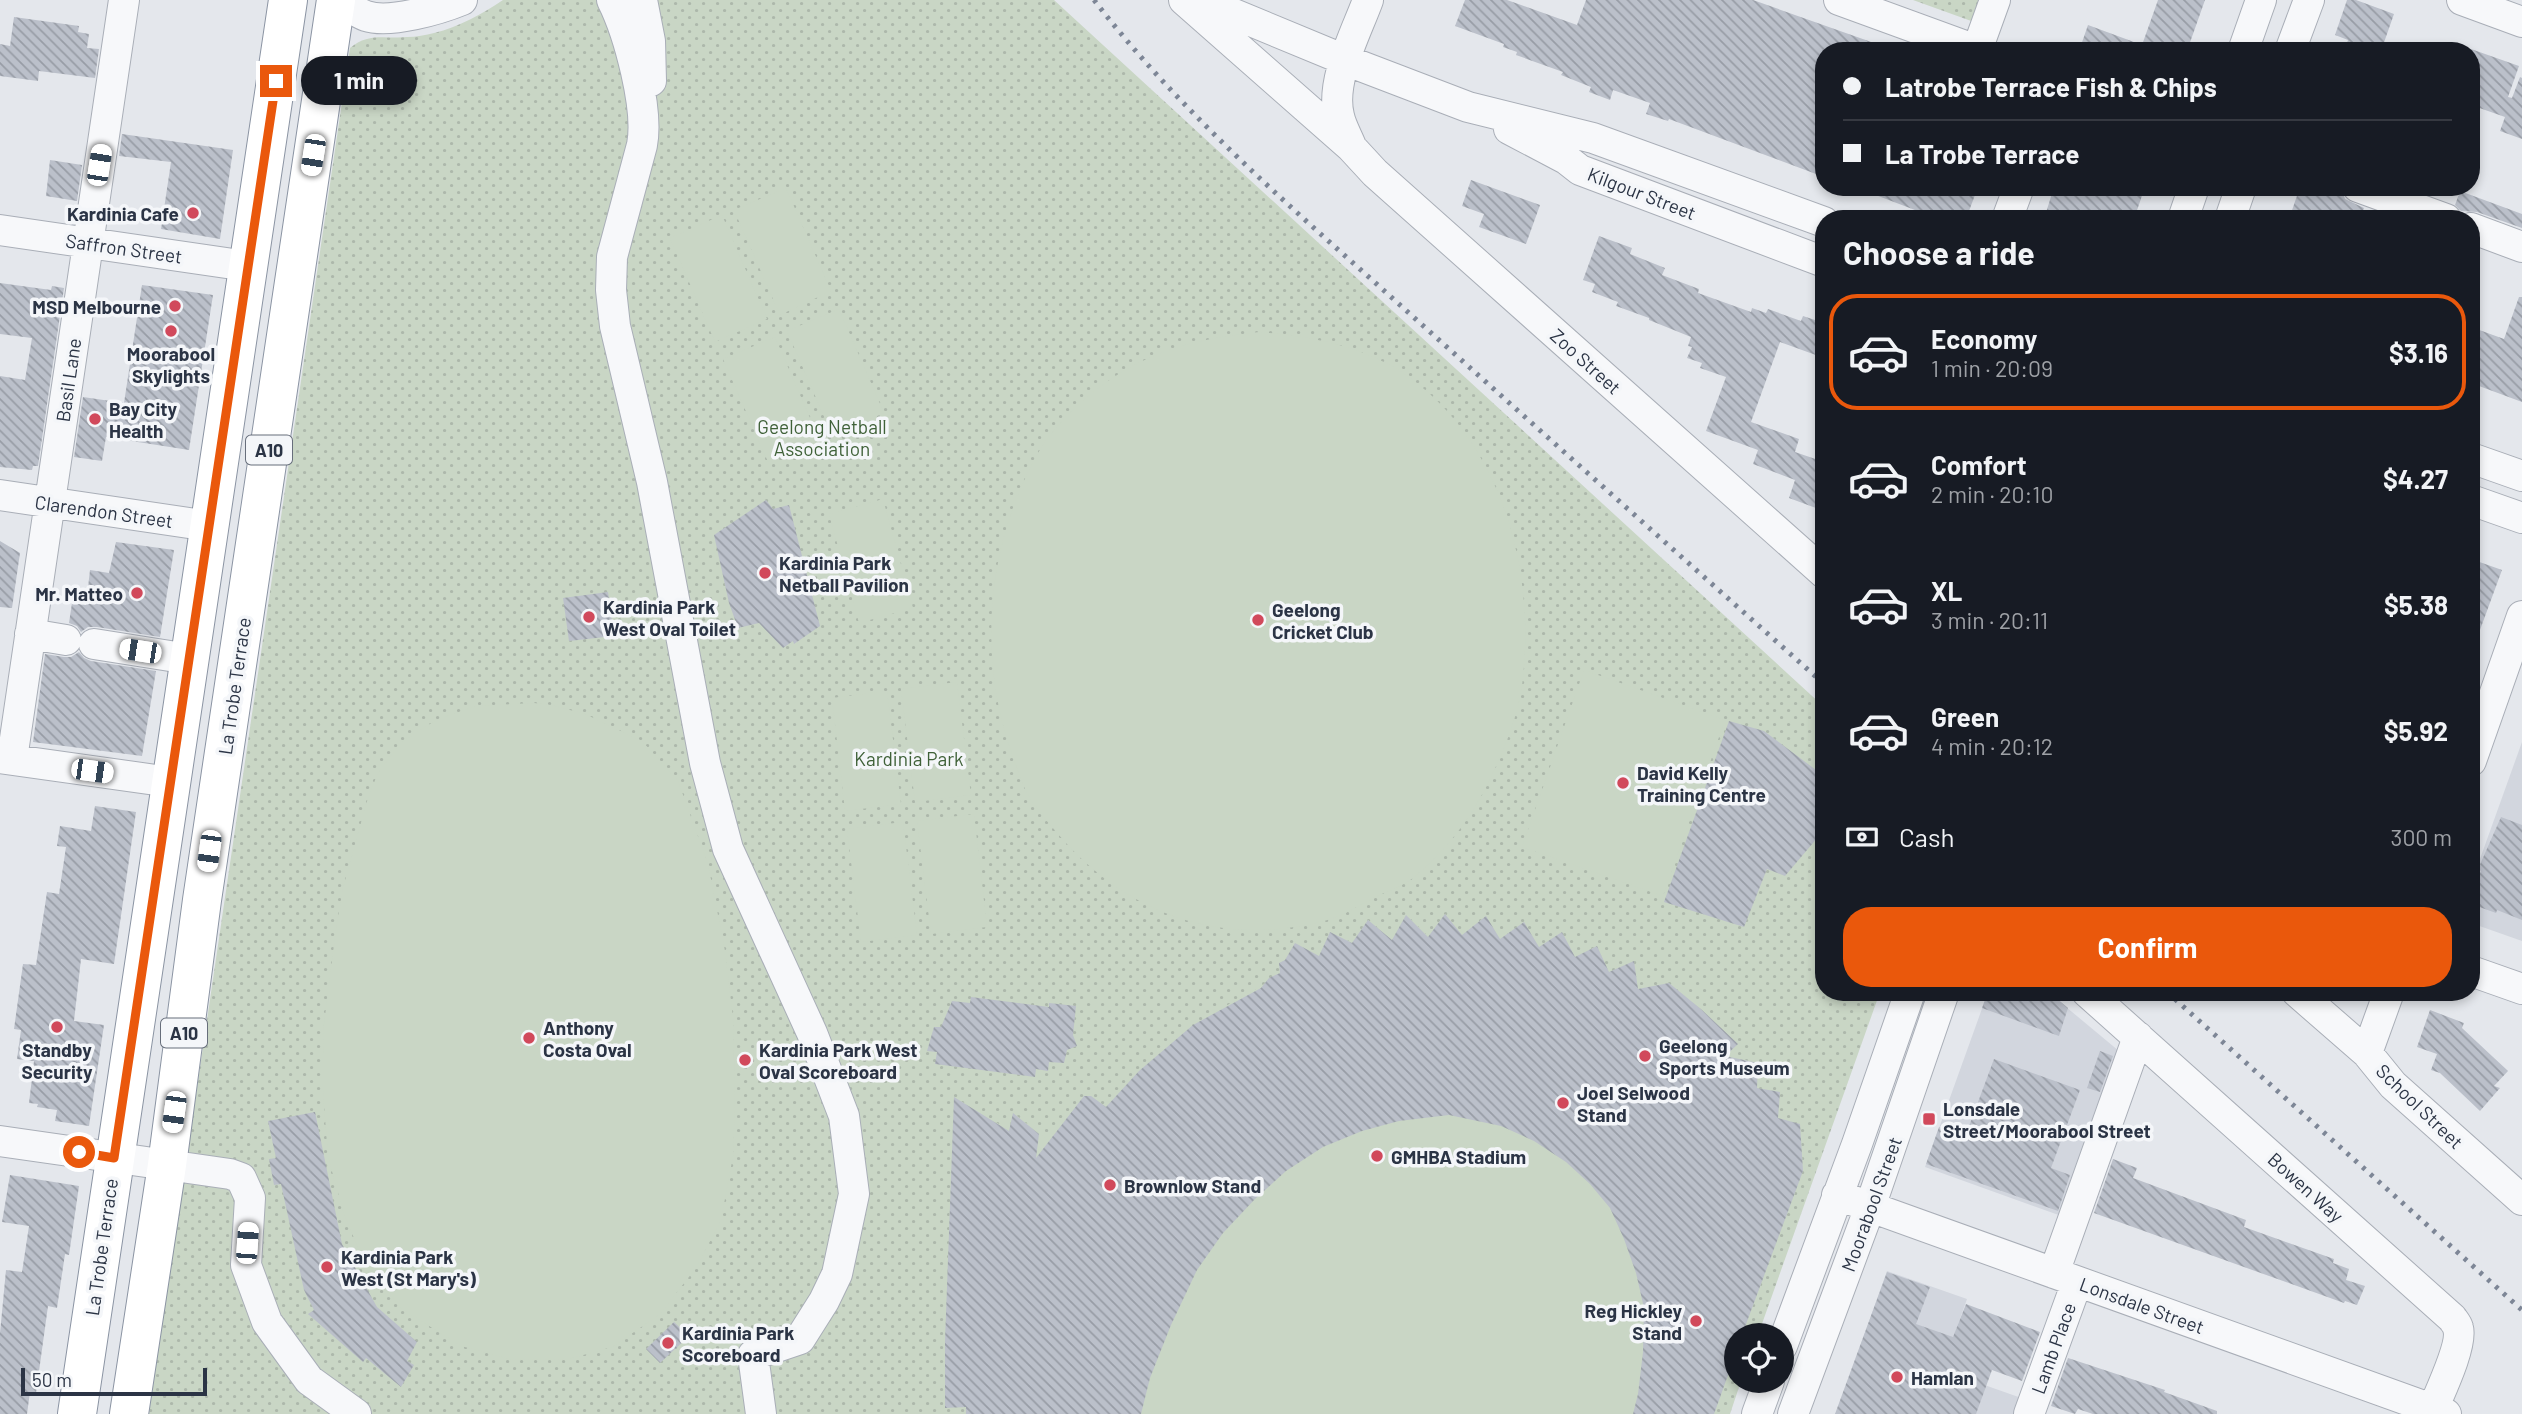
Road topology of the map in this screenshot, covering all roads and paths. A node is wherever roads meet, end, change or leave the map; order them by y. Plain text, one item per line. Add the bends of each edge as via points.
1 (124, 0) edge
2 (288, 0) edge
3 (337, 0) edge
4 (463, 0) edge
5 (612, 0) edge
6 (642, 0) edge
7 (1184, 0) edge
8 (1201, 0) edge
9 (1368, 0) edge
10 (1839, 0) edge
11 (1995, 0) edge
12 (2261, 0) edge
13 (2309, 0) edge
14 (2462, 0) edge
15 (2518, 13) edge
16 (1956, 42) edge
17 (1981, 42) edge
18 (2246, 42) edge
19 (2293, 42) edge
20 (1345, 60) junction
21 (1468, 107) junction
22 (643, 123) junction
23 (1351, 147) junction
24 (2388, 196) edge
25 (1756, 198) junction
26 (2431, 209) edge
27 (1815, 219) edge
28 (0, 230) edge
29 (2480, 231) edge
30 (1741, 232) junction
31 (88, 243) junction
32 (2522, 247) edge
33 (1815, 259) edge
34 (247, 266) junction
35 (2480, 460) edge
36 (2522, 476) edge
37 (0, 495) edge
38 (50, 502) junction
39 (2480, 503) edge
40 (2522, 518) edge
41 (209, 526) junction
42 (1815, 565) edge
43 (2522, 615) edge
44 (30, 634) junction
45 (189, 659) junction
46 (2480, 735) edge
47 (6, 759) edge
48 (170, 782) junction
49 (2480, 974) edge
50 (2522, 989) edge
51 (1907, 1001) edge
52 (1941, 1001) edge
53 (2097, 1001) edge
54 (2307, 1001) edge
55 (2386, 1001) edge
56 (2138, 1037) junction
57 (2367, 1053) junction
58 (0, 1141) edge
59 (114, 1158) junction
60 (167, 1165) junction
61 (1837, 1195) junction
62 (2522, 1200) edge
63 (1870, 1208) junction
64 (2066, 1277) junction
65 (1790, 1323) edge
66 (1765, 1393) edge
67 (2442, 1413) edge
68 (77, 1414) edge
69 (129, 1414) edge
70 (356, 1414) edge
71 (761, 1414) edge
72 (1757, 1414) edge
73 (1793, 1414) edge
74 (2029, 1414) edge

1 - 31 street, Basil Lane
2 - 34 highway, La Trobe Terrace / A10
3 - 4 street via 374,18 416,14
3 - 60 highway, La Trobe Terrace / A10
5 - 22 street via 630,44
6 - 22 street via 652,57
7 - 23 street, Zoo Street
8 - 20 street, Kilgour Street
9 - 20 street, Zoo Street
10 - 16 street
11 - 17 street
12 - 18 street
13 - 19 street
14 - 15 street
20 - 21 street, Kilgour Street
20 - 23 street, Zoo Street via 1338,108
21 - 25 street, Kilgour Street via 1593,138
21 - 30 street, Kilgour Street via 1580,170
22 - 71 street via 642,145 612,257 615,326 652,482 705,763 728,849 812,1033 844,1116 854,1194 837,1274 824,1301 800,1339 753,1355
23 - 42 street, Zoo Street
24 - 26 street
25 - 27 street, Kilgour Street
25 - 30 street
28 - 31 street, Saffron Street
29 - 32 street
30 - 33 street, Kilgour Street
31 - 34 street, Saffron Street
31 - 38 street, Basil Lane
34 - 41 highway, La Trobe Terrace / A10
35 - 36 street
37 - 38 street, Clarendon Street
38 - 41 street, Clarendon Street
38 - 44 street, Basil Lane
39 - 40 street
41 - 45 highway, La Trobe Terrace / A10
43 - 46 street
44 - 45 street
44 - 47 street, Basil Lane
45 - 48 highway, La Trobe Terrace / A10
47 - 48 street
48 - 59 highway, La Trobe Terrace / A10
49 - 50 street
51 - 61 street, Moorabool Street
52 - 63 street, Moorabool Street
53 - 56 street, Bowen Way
54 - 57 street
55 - 57 street, School Street
56 - 64 street, Lamb Place
56 - 67 street, Bowen Way via 2452,1318 2458,1340
57 - 62 street, School Street via 2393,1085
58 - 59 street
59 - 60 street
59 - 68 highway, La Trobe Terrace / A10
60 - 69 highway, La Trobe Terrace / A10
60 - 70 street via 241,1178 250,1198 246,1265 267,1322 309,1380
61 - 63 street, Lonsdale Street
61 - 65 street, Moorabool Street
63 - 64 street, Lonsdale Street
63 - 73 street, Moorabool Street
64 - 67 street, Lonsdale Street
64 - 74 street, Lamb Place
66 - 72 street

